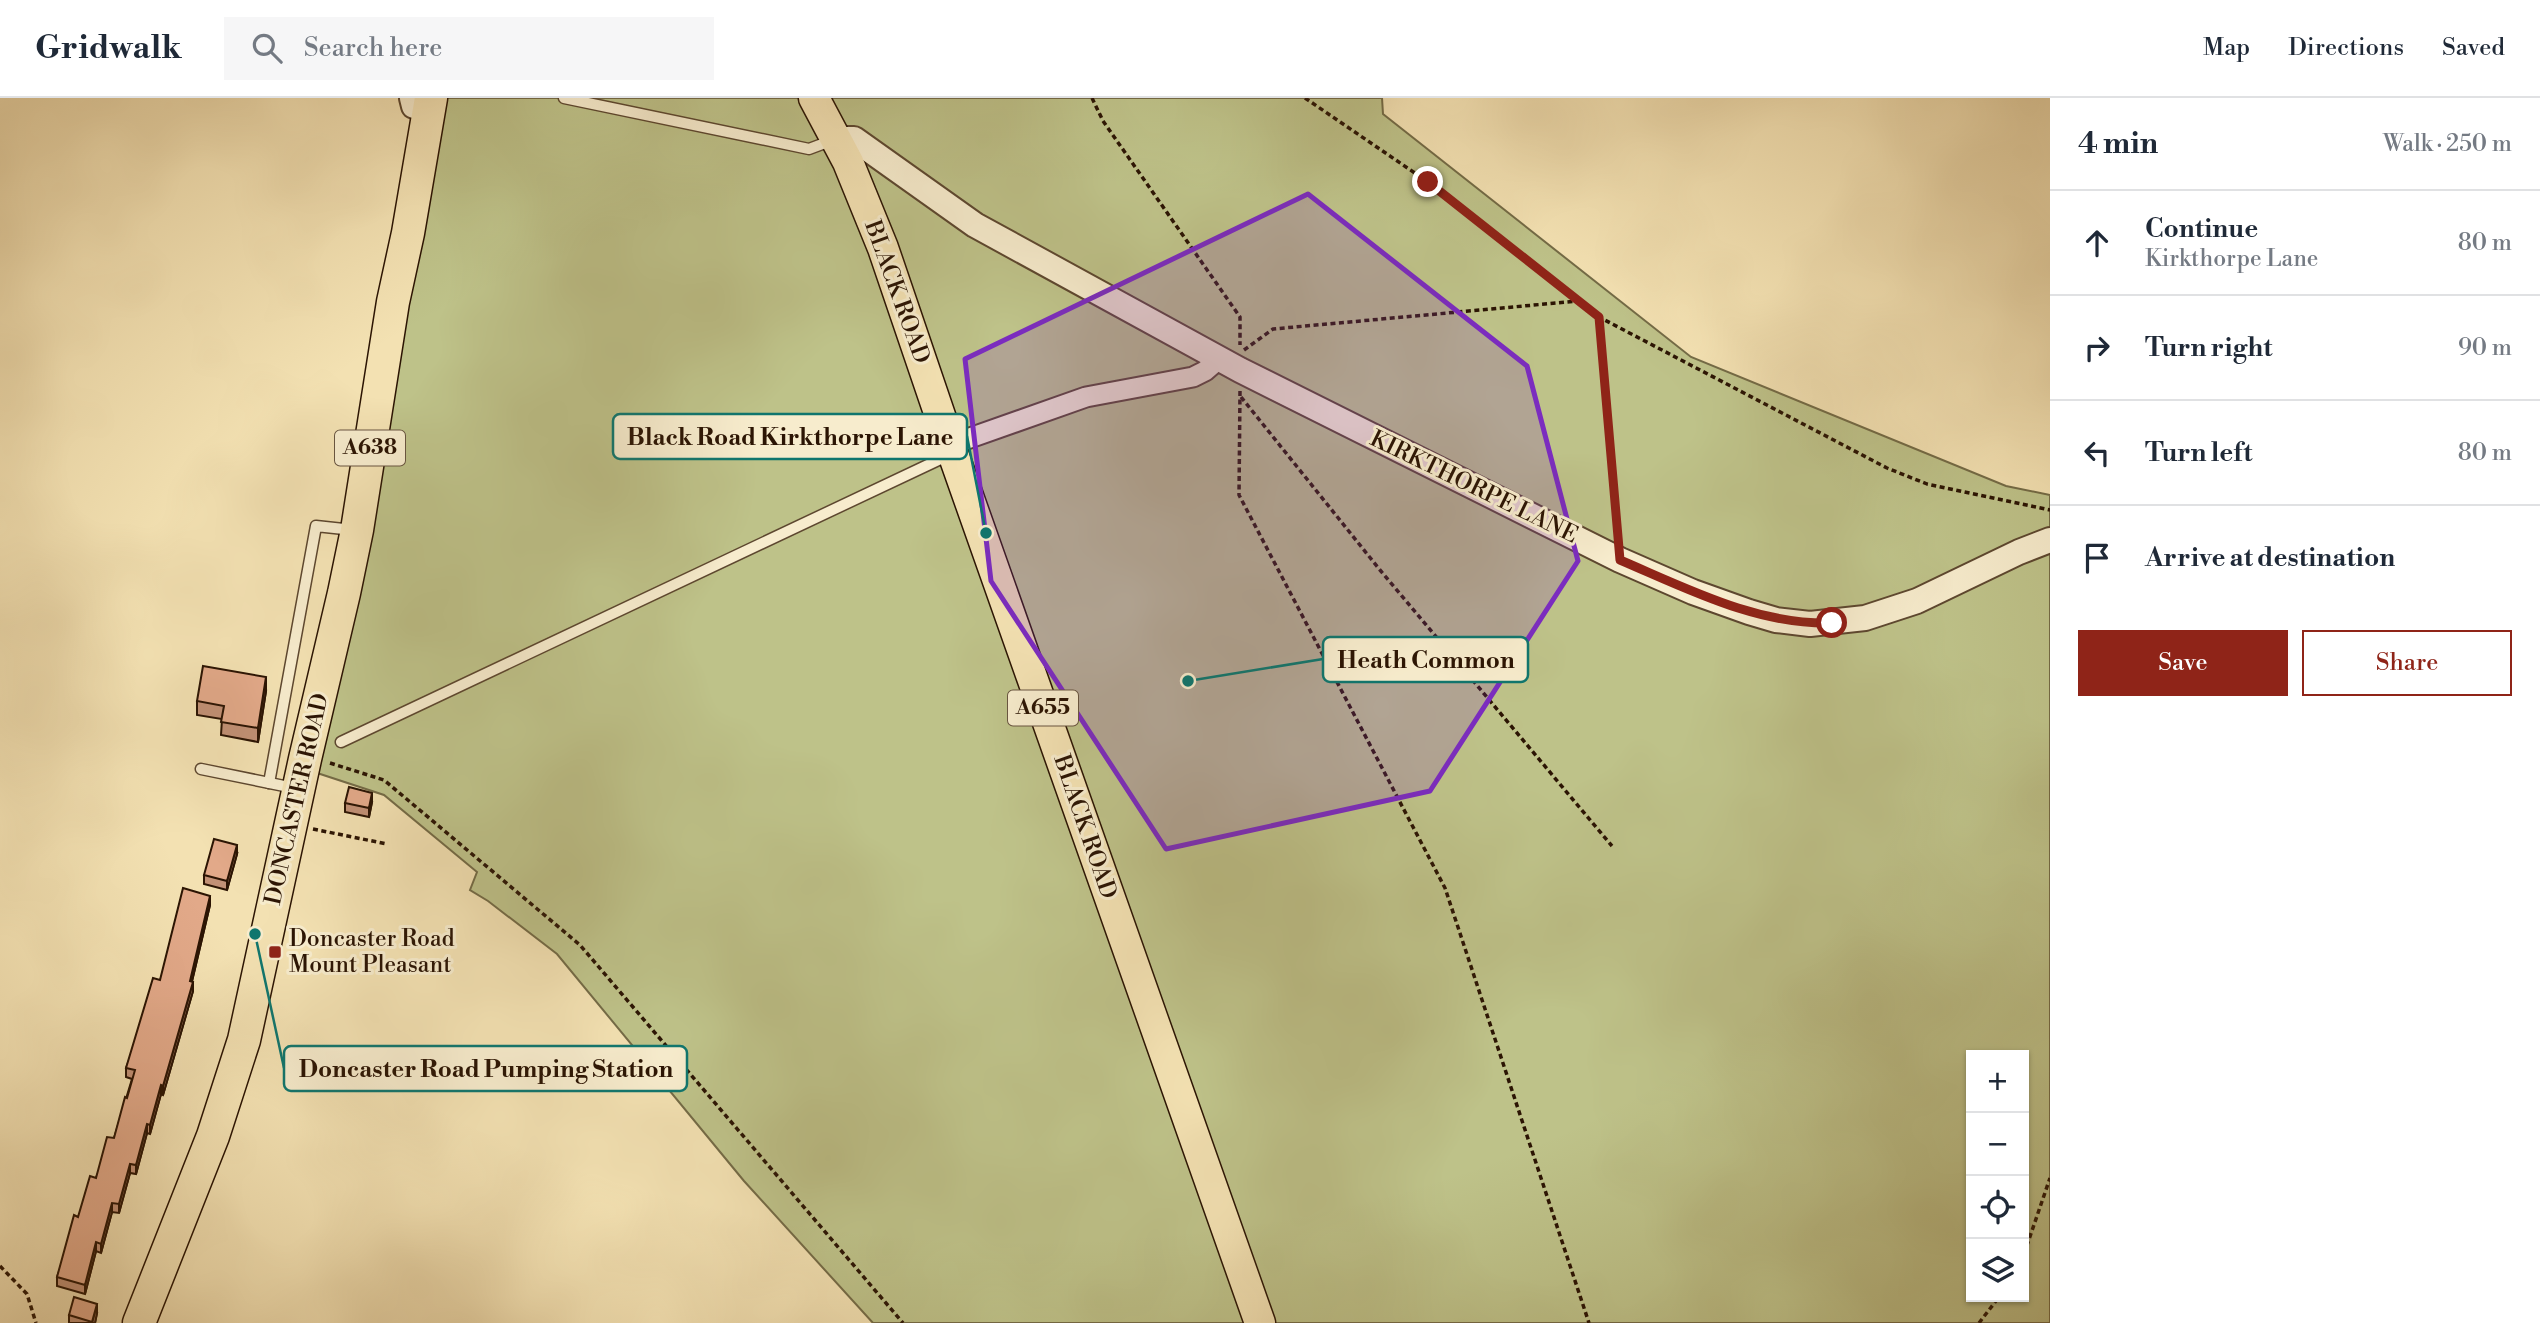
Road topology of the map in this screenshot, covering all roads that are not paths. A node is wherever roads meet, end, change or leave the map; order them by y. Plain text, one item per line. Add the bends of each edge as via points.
1 (564, 98) edge
2 (814, 98) edge
3 (418, 100) edge
4 (836, 139) junction
5 (1230, 364) junction
6 (951, 449) junction
7 (2050, 540) edge
8 (341, 742) dead end
9 (201, 769) dead end
10 (284, 786) junction
11 (139, 1323) edge
12 (1260, 1323) edge

1 - 4 lane via 809,149
2 - 4 main road, BLACK ROAD / A655
3 - 10 highway, DONCASTER ROAD / A638 via 398,232 393,302 344,593
4 - 5 street, KIRKTHORPE LANE via 854,139 975,225
4 - 6 main road, BLACK ROAD / A655 via 883,248
5 - 6 street via 1193,377 1086,397
5 - 7 street, KIRKTHORPE LANE via 1620,560 1693,592 1776,620 1810,624 1865,618 1917,601
6 - 8 lane
6 - 12 main road, BLACK ROAD / A655
9 - 10 lane
10 - 11 highway, DONCASTER ROAD / A638 via 291,824 244,1040 213,1136

